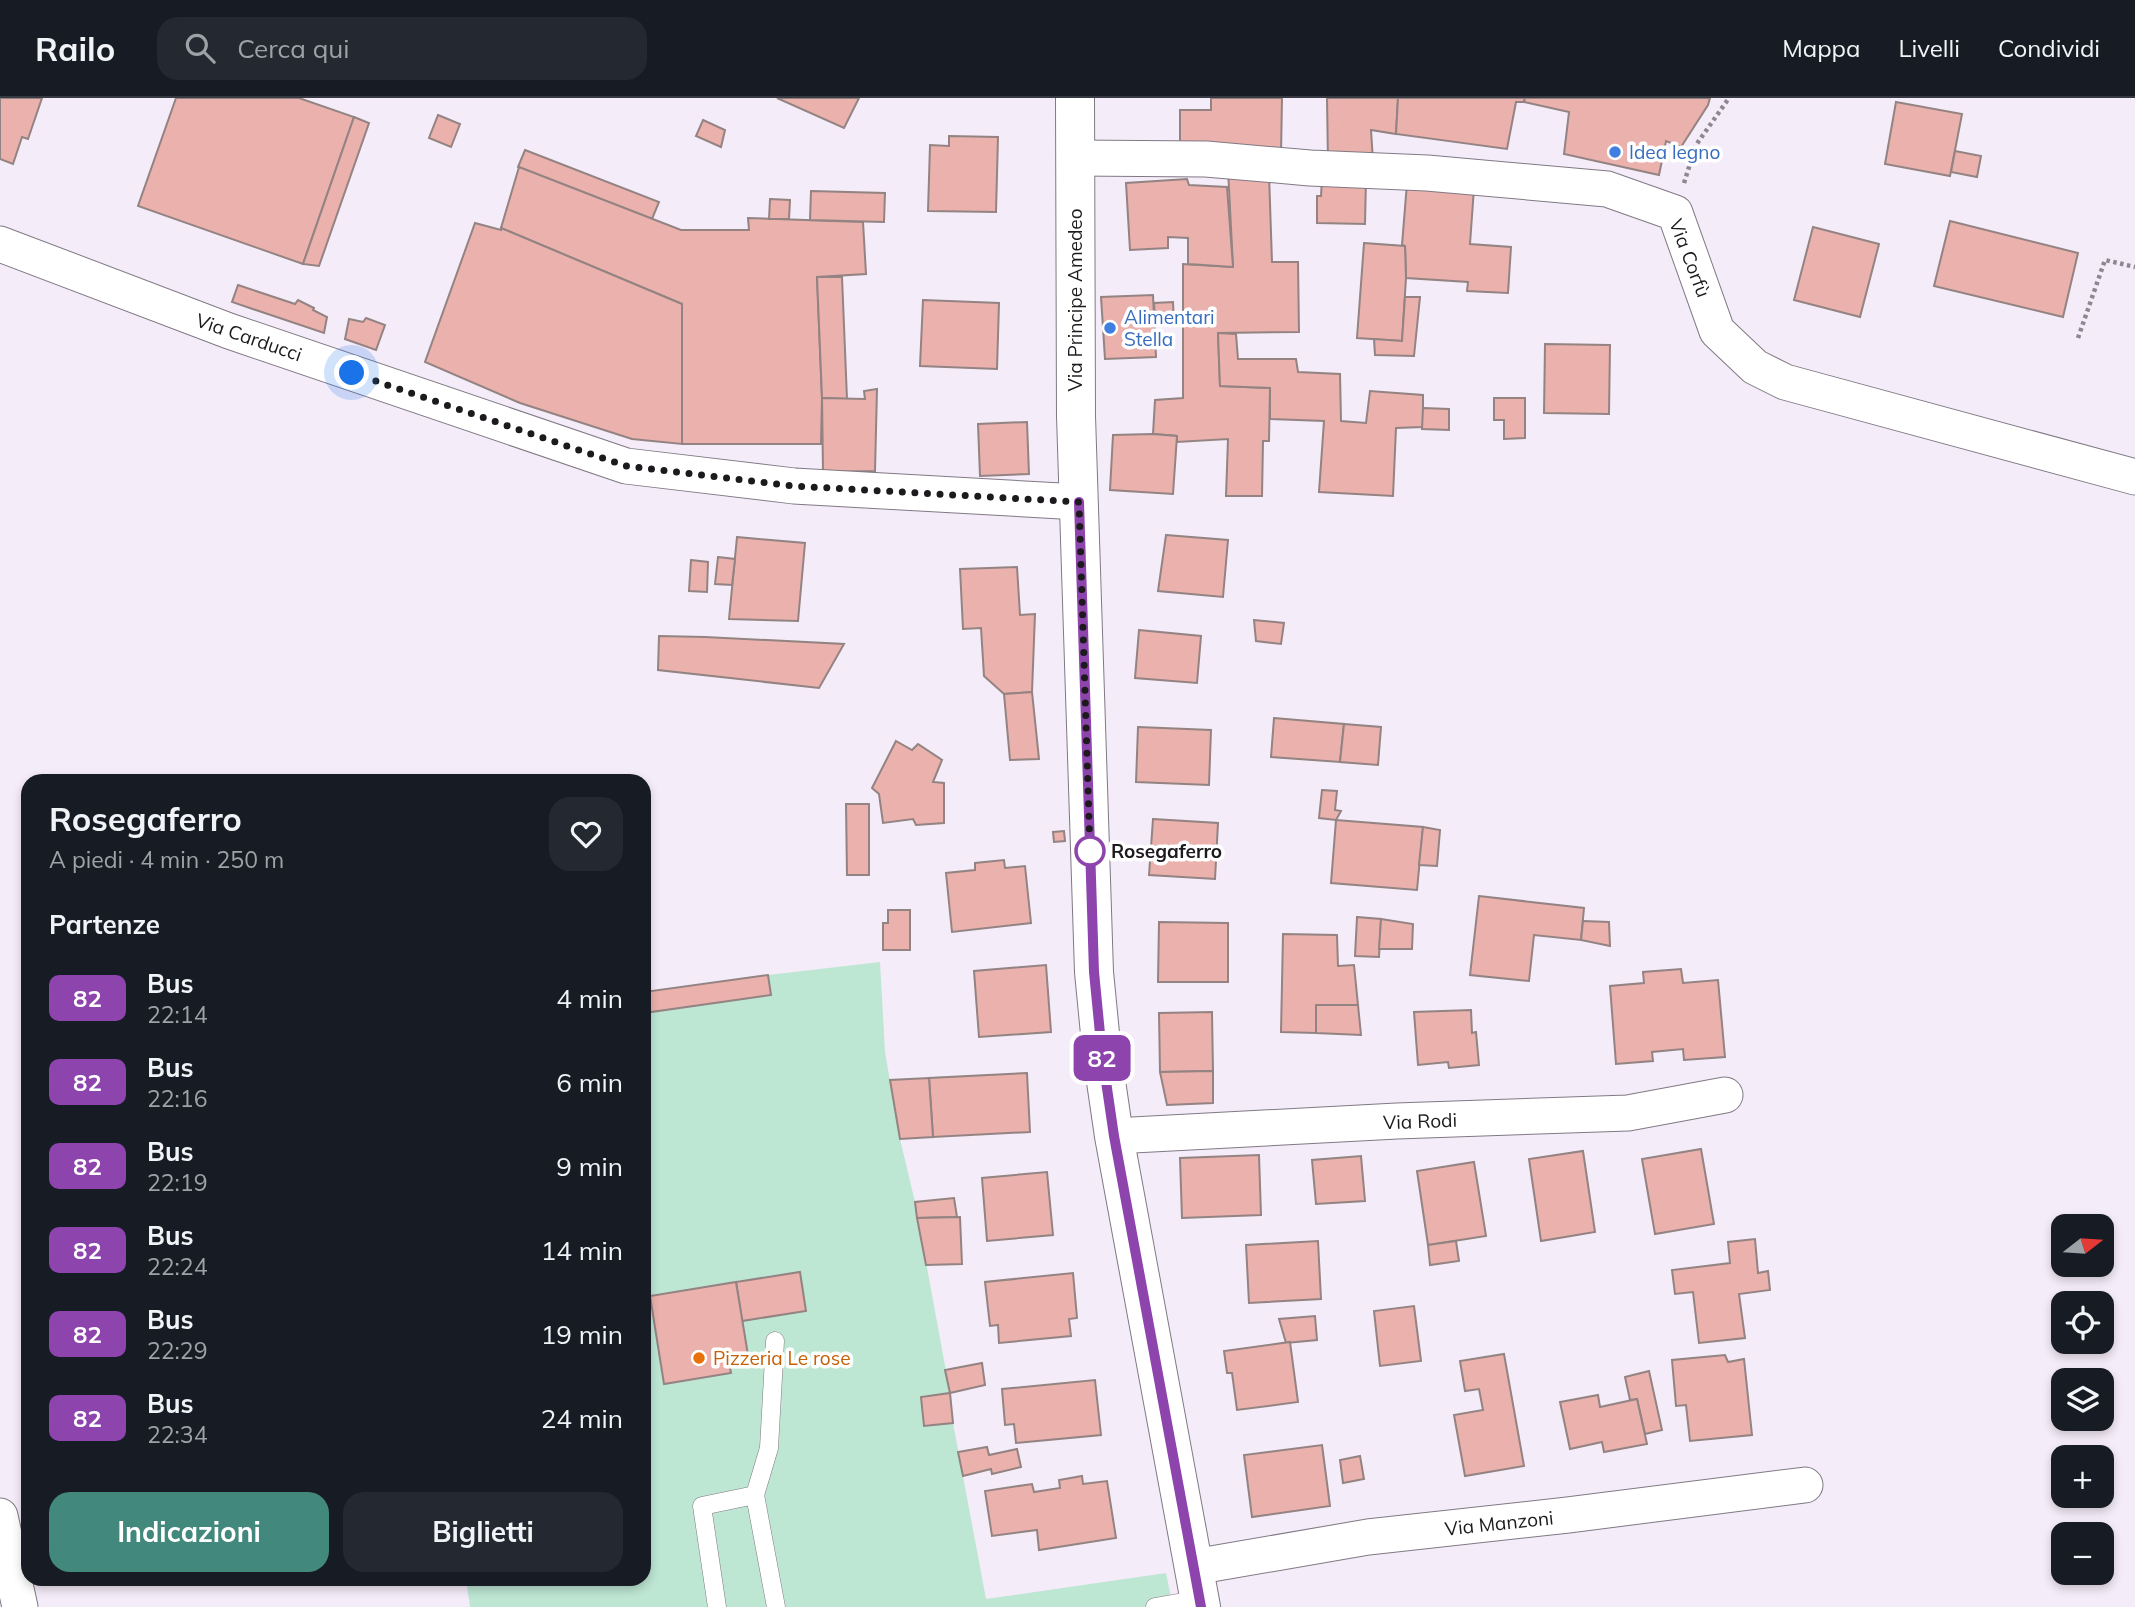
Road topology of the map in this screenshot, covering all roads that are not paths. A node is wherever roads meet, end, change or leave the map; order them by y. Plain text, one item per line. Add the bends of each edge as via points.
1 (1075, 98) edge
2 (1075, 158) junction
3 (0, 244) edge
4 (2135, 477) edge
5 (1079, 502) junction
6 (1725, 1095) dead end
7 (1114, 1136) junction
8 (775, 1341) dead end
9 (1805, 1485) dead end
10 (755, 1495) junction
11 (0, 1516) edge
12 (1198, 1591) edge
13 (20, 1607) edge
14 (717, 1607) edge
15 (776, 1607) edge
16 (1155, 1607) edge

1 - 2 street, Via Principe Amedeo
2 - 4 street, Via Corfù via 1206,159 1607,189 1675,213 1717,331 1755,367 1785,383
2 - 5 street, Via Principe Amedeo
3 - 5 street, Via Carducci via 229,331 626,466 794,486
5 - 7 street, Via Principe Amedeo via 1094,972
6 - 7 street, Via Rodi via 1628,1113
7 - 12 street, Via Principe Amedeo
8 - 10 lane via 769,1448
9 - 12 street, Via Manzoni via 1368,1537
10 - 14 lane via 702,1506
10 - 15 lane
11 - 13 street
12 - 16 lane

